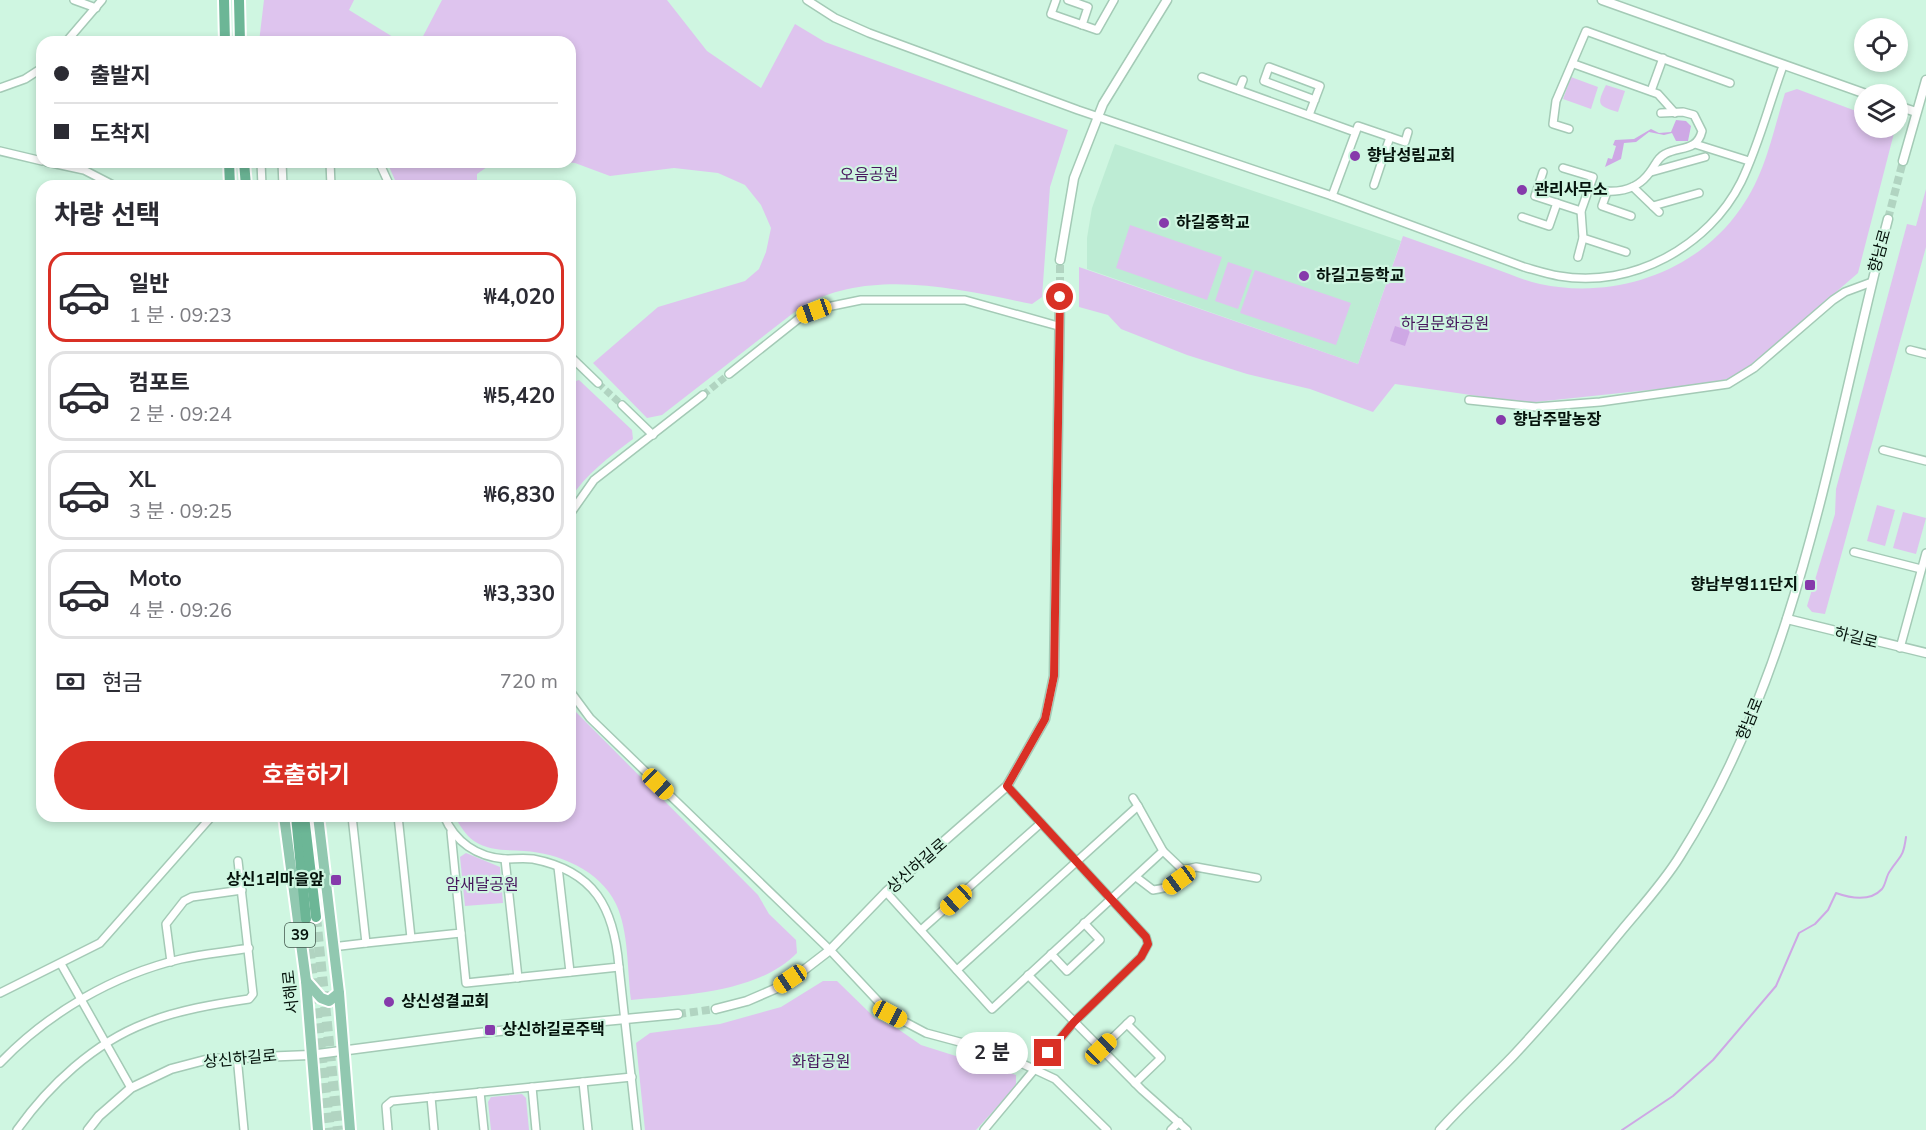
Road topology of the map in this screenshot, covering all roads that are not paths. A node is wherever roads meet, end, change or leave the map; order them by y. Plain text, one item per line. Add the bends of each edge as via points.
1 (74, 0) edge
2 (102, 0) edge
3 (224, 0) edge
4 (239, 0) edge
5 (807, 0) edge
6 (1056, 0) edge
7 (1068, 0) edge
8 (1114, 0) edge
9 (1167, 0) edge
10 (1602, 0) edge
11 (96, 9) junction
12 (1082, 25) junction
13 (71, 36) edge
14 (225, 36) edge
15 (240, 36) edge
16 (1664, 58) junction
17 (1574, 64) junction
18 (1783, 66) junction
19 (36, 73) edge
20 (1202, 77) dead end
21 (1243, 80) dead end
22 (1926, 80) edge
23 (1730, 82) dead end
24 (0, 88) edge
25 (1239, 90) junction
26 (1854, 90) edge
27 (1651, 91) junction
28 (1315, 100) junction
29 (1908, 109) edge
30 (1916, 112) junction
31 (1661, 113) dead end
32 (1675, 113) junction
33 (1309, 115) junction
34 (1098, 116) junction
35 (1569, 129) dead end
36 (1355, 132) junction
37 (1408, 132) dead end
38 (1390, 137) junction
39 (1695, 144) junction
40 (0, 151) edge
41 (1705, 157) dead end
42 (36, 160) edge
43 (1749, 161) junction
44 (1903, 161) tunnel mouth
45 (75, 168) edge
46 (1563, 168) dead end
47 (1544, 172) dead end
48 (1651, 172) junction
49 (103, 180) edge
50 (1374, 185) dead end
51 (1633, 187) junction
52 (1585, 188) junction
53 (1607, 192) junction
54 (1699, 193) dead end
55 (1332, 196) junction
56 (1557, 203) junction
57 (1653, 206) junction
58 (1581, 211) junction
59 (1659, 212) dead end
60 (1631, 216) dead end
61 (1522, 217) dead end
62 (1888, 219) tunnel mouth
63 (1583, 238) junction
64 (1626, 252) dead end
65 (1578, 257) dead end
66 (1060, 260) tunnel mouth
67 (1872, 282) junction
68 (1060, 297) tunnel mouth
69 (1058, 326) junction
70 (1910, 350) dead end
71 (1926, 354) edge
72 (576, 363) edge
73 (729, 374) tunnel mouth
74 (598, 383) tunnel mouth
75 (703, 395) tunnel mouth
76 (1469, 400) dead end
77 (622, 405) tunnel mouth
78 (653, 435) junction
79 (1882, 450) dead end
80 (1926, 461) edge
81 (576, 506) edge
82 (1854, 552) dead end
83 (1926, 553) edge
84 (1923, 567) edge
85 (1787, 619) junction
86 (1900, 648) junction
87 (1926, 653) edge
88 (576, 699) edge
89 (1007, 786) junction
90 (1133, 798) dead end
91 (1138, 806) junction
92 (207, 822) edge
93 (285, 822) edge
94 (297, 822) edge
95 (304, 822) edge
96 (319, 822) edge
97 (353, 822) edge
98 (399, 822) edge
99 (447, 822) edge
100 (1041, 823) junction
101 (451, 830) junction
102 (1163, 850) junction
103 (506, 859) junction
104 (238, 861) dead end
105 (1077, 861) junction
106 (558, 867) junction
107 (1184, 870) junction
108 (1136, 877) junction
109 (1257, 878) dead end
110 (242, 890) junction
111 (886, 892) junction
112 (1111, 898) junction
113 (1084, 923) junction
114 (921, 930) junction
115 (461, 933) junction
116 (411, 938) junction
117 (366, 943) junction
118 (332, 947) junction
119 (249, 948) junction
120 (830, 950) junction
121 (1051, 954) junction
122 (171, 962) junction
123 (61, 964) junction
124 (619, 967) junction
125 (957, 970) junction
126 (570, 972) junction
127 (1028, 975) junction
128 (518, 978) junction
129 (306, 981) junction
130 (0, 993) edge
131 (339, 993) junction
132 (81, 1000) junction
133 (716, 1009) tunnel mouth
134 (678, 1014) tunnel mouth
135 (626, 1019) junction
136 (1074, 1022) junction
137 (106, 1044) junction
138 (1101, 1049) junction
139 (343, 1051) junction
140 (310, 1055) junction
141 (237, 1056) junction
142 (0, 1063) edge
143 (1036, 1069) junction
144 (632, 1077) junction
145 (583, 1082) junction
146 (1135, 1083) junction
147 (532, 1087) junction
148 (131, 1088) junction
149 (480, 1092) junction
150 (431, 1097) junction
151 (1179, 1122) junction
152 (17, 1130) edge
153 (88, 1130) edge
154 (244, 1130) edge
155 (318, 1130) edge
156 (350, 1130) edge
157 (388, 1130) edge
158 (434, 1130) edge
159 (484, 1130) edge
160 (536, 1130) edge
161 (588, 1130) edge
162 (637, 1130) edge
163 (984, 1130) edge
164 (1107, 1130) edge
165 (1171, 1130) edge
166 (1187, 1130) edge
167 (1440, 1130) edge

1 - 11 street
2 - 11 street
3 - 14 highway
4 - 15 highway
5 - 34 street via 869,33
6 - 12 street via 1051,14
7 - 12 street via 1088,7
8 - 12 street via 1096,30
9 - 34 street
10 - 18 street
11 - 13 street
16 - 17 street via 1586,31
16 - 23 street
16 - 27 street
17 - 27 street
17 - 35 street via 1568,69 1556,101 1553,124
18 - 26 street
18 - 43 street
19 - 24 street
20 - 25 street
21 - 25 street
22 - 30 street
25 - 33 street
27 - 32 street
28 - 28 street via 1320,86 1269,67 1264,81
28 - 33 street
29 - 30 street
30 - 44 street
31 - 32 street
32 - 39 street via 1689,113 1698,120 1702,131
33 - 36 street
34 - 55 street
34 - 66 street via 1074,178
36 - 38 street via 1358,126
36 - 55 street
37 - 38 street via 1405,142
38 - 50 street
39 - 43 street
39 - 48 street via 1664,154
40 - 42 street
41 - 48 street
43 - 55 street via 1728,204 1695,240 1670,257 1608,276 1561,277 1524,267
45 - 49 street
46 - 52 street via 1593,177
47 - 56 street via 1536,196
48 - 51 street
51 - 53 street
51 - 57 street
52 - 53 street
52 - 58 street
53 - 60 street via 1602,206
54 - 57 street
56 - 58 street
56 - 61 street via 1548,228
57 - 59 street
58 - 63 street
62 - 67 street, 향남로
63 - 64 street
63 - 65 street
67 - 76 street via 1833,300 1754,368 1728,384 1536,407
67 - 85 street, 향남로 via 1823,489
68 - 69 street, 상신하길로
69 - 73 street via 965,300 861,300 802,316
69 - 89 street, 상신하길로 via 1054,676 1045,719
70 - 71 street
72 - 74 street
75 - 78 street
77 - 78 street
78 - 81 street via 594,480
79 - 80 street
82 - 84 street
83 - 84 street
84 - 86 street
85 - 86 street, 하길로
85 - 167 street, 향남로 via 1747,728 1680,856 1575,987
86 - 87 street, 하길로
88 - 120 street via 590,718
89 - 100 street
89 - 111 street, 상신하길로
90 - 91 street
91 - 102 street
91 - 105 street
92 - 123 street via 100,943
93 - 129 main road, 서해로 / 39
94 - 95 highway, 39 via 311,918
96 - 118 main road, 39
97 - 117 street
98 - 116 street
99 - 101 street
100 - 105 street
100 - 114 street
101 - 103 street via 456,838 478,852
101 - 115 street
102 - 107 street
102 - 108 street
103 - 106 street via 531,859
103 - 128 street
104 - 110 street
105 - 112 street
105 - 125 street
106 - 124 street via 583,880 603,902 614,928
106 - 126 street
107 - 108 street via 1168,888 1153,890
107 - 109 street via 1196,867
108 - 112 street
110 - 119 street
110 - 122 street via 184,901 166,924
111 - 114 street
111 - 120 street, 상신하길로
112 - 113 street
112 - 136 street via 1146,937 1147,947
113 - 121 street
113 - 121 street via 1100,940 1067,971
114 - 125 street
115 - 116 street
115 - 128 street via 466,983
116 - 117 street
117 - 118 street
118 - 131 main road, 39
119 - 122 street
119 - 137 street via 253,994 249,999 146,1023
120 - 133 street, 상신하길로 via 777,988
120 - 143 street via 890,1014 926,1033 998,1052
121 - 127 street
122 - 132 street via 130,975
123 - 130 street
123 - 132 street
124 - 126 street
124 - 135 street
125 - 127 street via 992,1009
126 - 128 street
127 - 136 street
129 - 131 main road via 329,1001
129 - 140 main road, 서해로 / 39
131 - 139 main road, 39
132 - 137 street
132 - 142 street via 37,1029
134 - 135 street, 상신하길로
135 - 139 street, 상신하길로
135 - 144 street
136 - 138 street
136 - 143 street
137 - 148 street
137 - 152 street via 58,1081
138 - 146 street
138 - 146 street via 1129,1022 1161,1058
139 - 140 street, 상신하길로
139 - 156 main road, 39
140 - 141 street, 상신하길로
140 - 155 main road, 서해로 / 39
141 - 148 street, 상신하길로 via 171,1069
141 - 154 street
143 - 163 street
143 - 164 street via 1055,1079
144 - 145 street
144 - 162 street
145 - 147 street
145 - 161 street
146 - 151 street
147 - 149 street
147 - 160 street
148 - 153 street, 상신하길로
149 - 150 street
149 - 159 street
150 - 157 street via 388,1103
150 - 158 street
151 - 165 street
151 - 166 street

